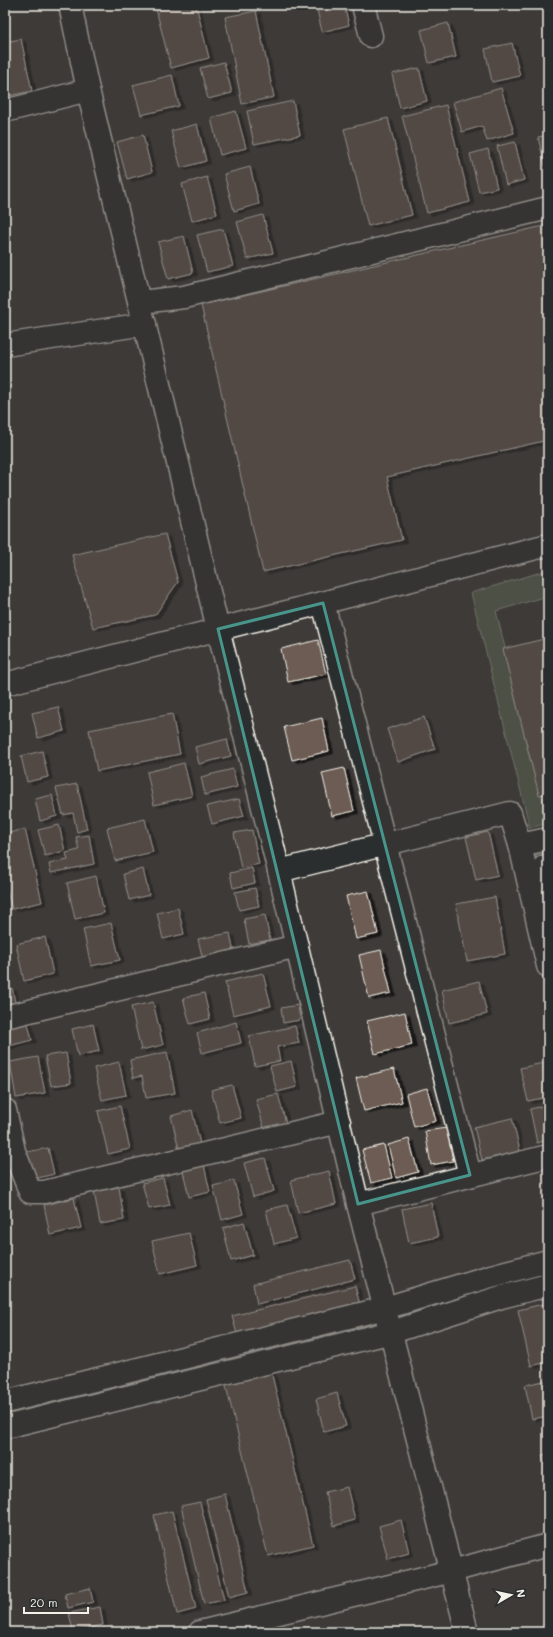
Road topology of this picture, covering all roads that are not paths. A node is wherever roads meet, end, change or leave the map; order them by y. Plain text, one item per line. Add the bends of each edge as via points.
1 (70, 5) edge
2 (363, 5) edge
3 (371, 36) dead end
4 (88, 90) junction
5 (5, 111) edge
6 (548, 208) edge
7 (141, 302) junction
8 (145, 324) junction
9 (5, 345) edge
10 (548, 545) edge
11 (323, 603) junction
12 (218, 629) junction
13 (5, 684) edge
14 (548, 838) edge
15 (386, 844) junction
16 (520, 845) junction
17 (548, 866) edge
18 (279, 871) junction
19 (548, 881) edge
20 (297, 946) junction
21 (548, 966) edge
22 (5, 1017) edge
23 (5, 1110) edge
24 (339, 1122) junction
25 (10, 1152) edge
26 (548, 1156) edge
27 (470, 1175) junction
28 (358, 1204) junction
29 (548, 1262) edge
30 (548, 1285) edge
31 (385, 1308) junction
32 (392, 1332) junction
33 (5, 1402) edge
34 (5, 1427) edge
35 (548, 1545) edge
36 (452, 1571) junction
37 (200, 1632) edge
38 (468, 1632) edge

1 - 4 street
2 - 3 street
4 - 5 street
4 - 7 street
6 - 7 street via 184,297
7 - 8 street
8 - 9 street
8 - 12 street
10 - 11 street
11 - 12 street
11 - 15 street
12 - 13 street
12 - 18 street
14 - 16 street
15 - 16 street via 510,813
15 - 18 street
15 - 27 street
16 - 21 street
17 - 19 street via 544,867
18 - 20 street
20 - 22 street
20 - 24 street
23 - 25 street
24 - 25 street via 44,1192 30,1192
24 - 28 street
26 - 27 street
27 - 28 street
28 - 31 street
29 - 31 street
30 - 32 street via 501,1297
31 - 32 street
31 - 33 street
32 - 34 street
32 - 36 street
35 - 36 street
36 - 37 street
36 - 38 street

